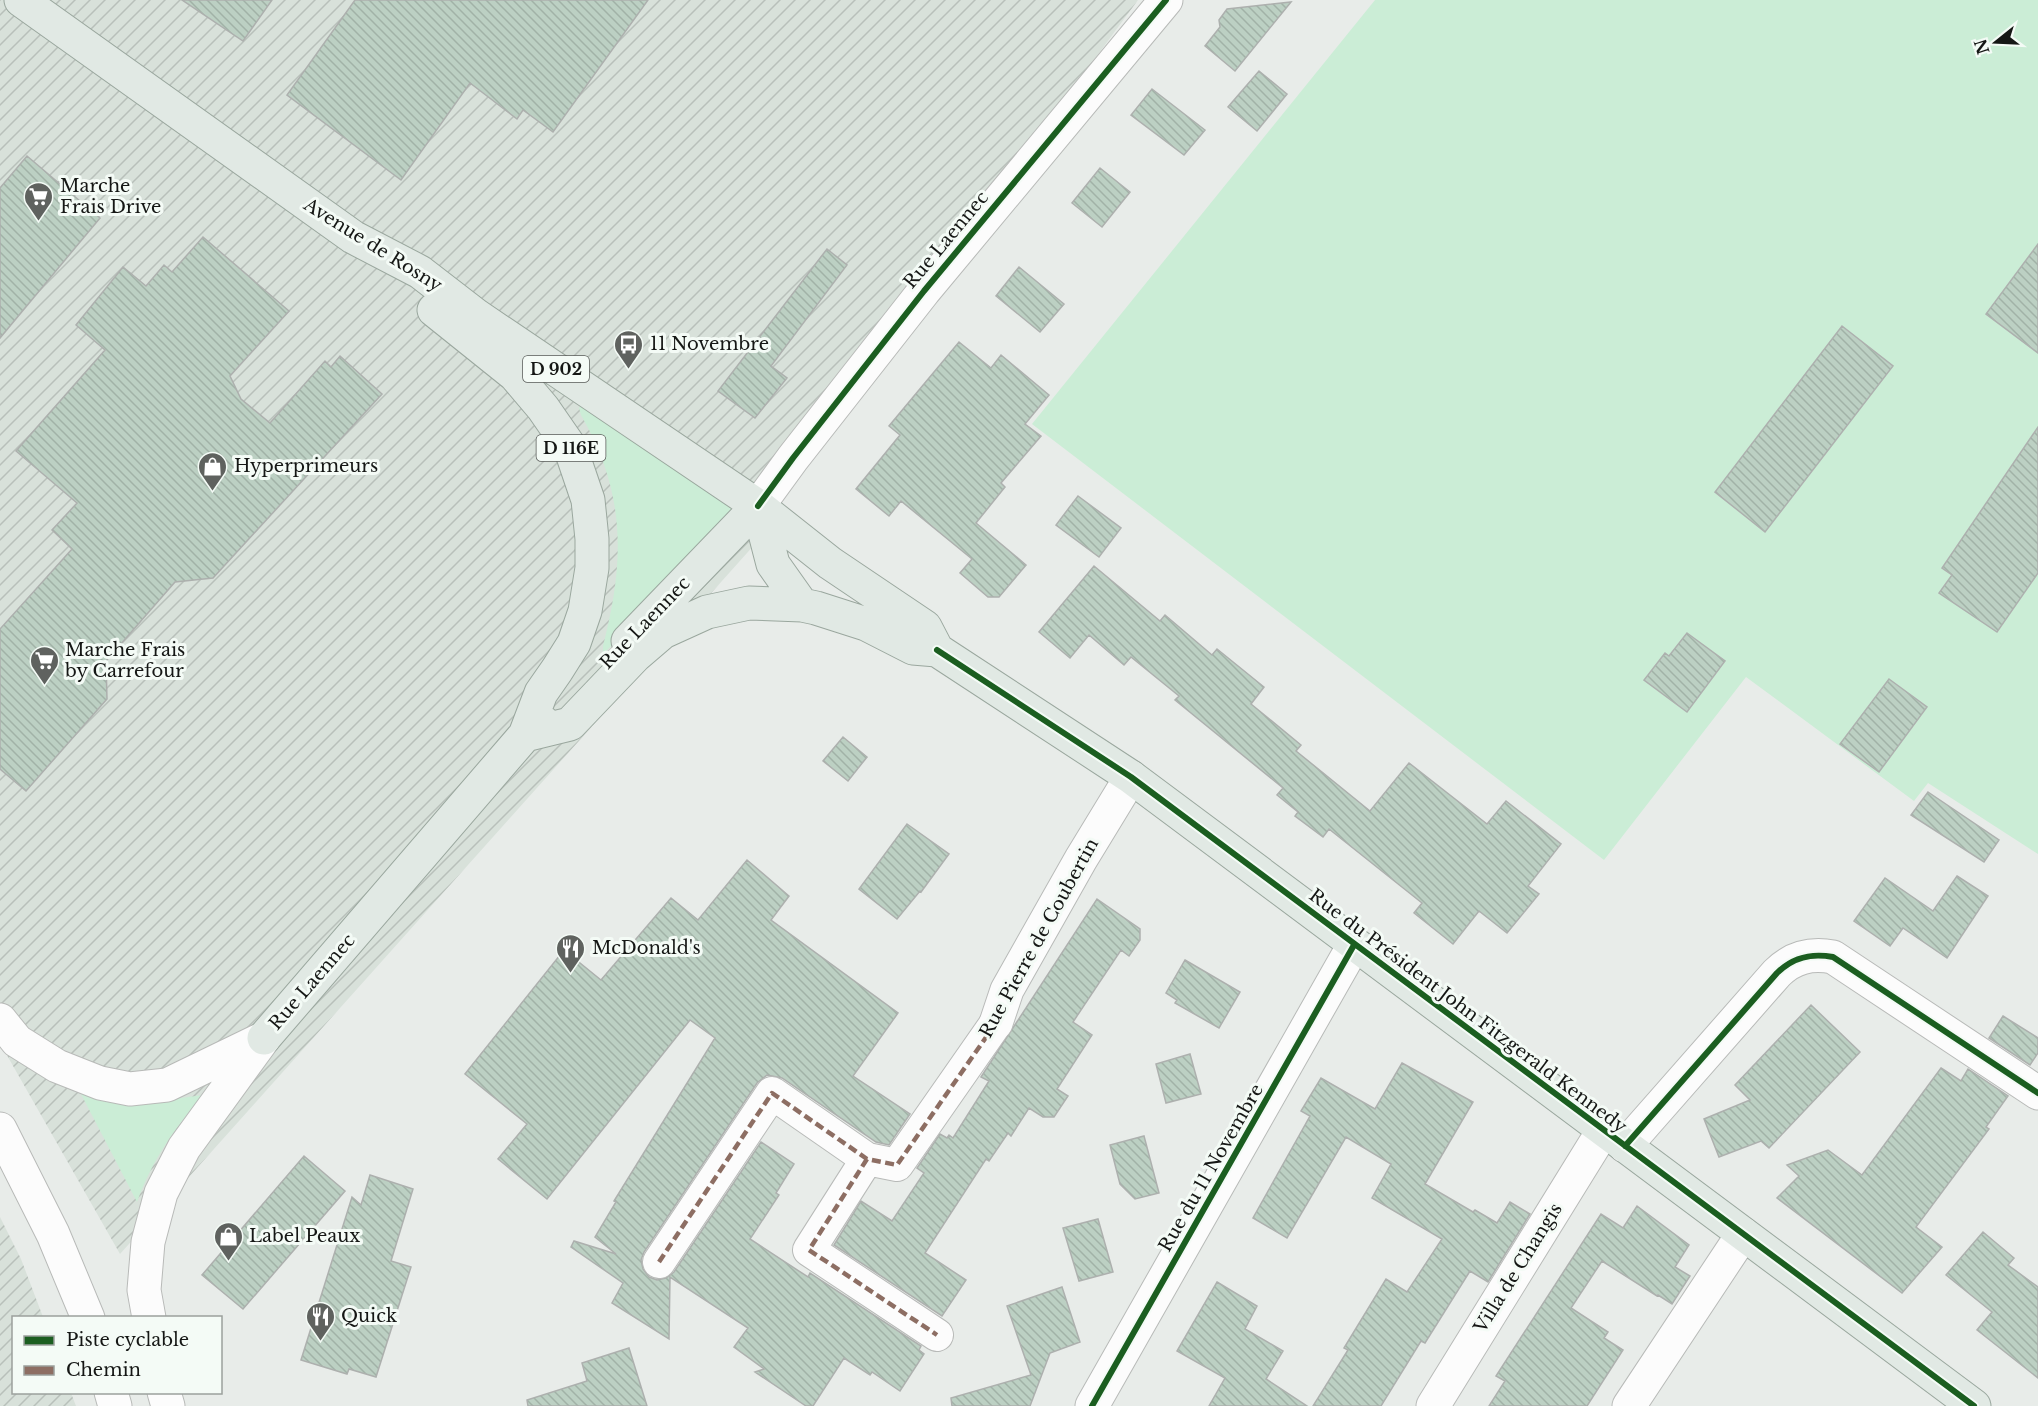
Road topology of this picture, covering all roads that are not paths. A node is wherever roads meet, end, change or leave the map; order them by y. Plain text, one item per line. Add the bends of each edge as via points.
1 (21, 0) edge
2 (1166, 0) edge
3 (353, 237) junction
4 (758, 506) junction
5 (802, 605) junction
6 (937, 650) junction
7 (525, 735) junction
8 (1131, 777) junction
9 (1354, 945) junction
10 (0, 1020) edge
11 (996, 1023) joint
12 (264, 1038) junction
13 (2038, 1093) edge
14 (0, 1129) edge
15 (1614, 1138) junction
16 (867, 1159) junction
17 (1743, 1234) junction
18 (659, 1262) dead end
19 (88, 1316) edge
20 (149, 1316) edge
21 (937, 1335) dead end
22 (1955, 1400) edge
23 (1092, 1406) edge
24 (1433, 1406) edge
25 (1629, 1406) edge

1 - 3 main road, Avenue de Rosny / D 902
2 - 4 street, Rue Laennec via 924,291
3 - 4 main road, Avenue de Rosny / D 902 via 420,272 477,316
3 - 7 main road, Rue Laennec / D 116E via 413,293 515,375 570,447 588,500 592,539 589,590 574,643 541,693
4 - 5 main road via 773,564
4 - 6 main road, D 902 via 830,563 925,627
4 - 7 main road, Rue Laennec / D 116E via 558,714
5 - 6 main road, D 902 via 866,624 913,648
5 - 7 main road, Rue Laennec via 749,603 707,612 663,632 570,724
6 - 8 main road, Rue du Président John Fitzgerald Kennedy / D 902
7 - 12 main road, Rue Laennec / D 116E
8 - 9 main road, Rue du Président John Fitzgerald Kennedy / D 902
8 - 11 street, Rue Pierre de Coubertin via 1007,990
9 - 15 main road, Rue du Président John Fitzgerald Kennedy / D 902
9 - 23 street, Rue du 11 Novembre
10 - 12 street via 17,1041 57,1066 100,1083 130,1089 167,1085
11 - 16 street, Rue Pierre de Coubertin via 897,1165
12 - 20 street via 184,1148 161,1192 148,1242 144,1290
13 - 15 street, Villa de Changis via 1833,957 1809,956 1788,963 1777,973
14 - 19 street via 53,1234
15 - 17 main road, Rue du Président John Fitzgerald Kennedy / D 902
15 - 24 street, Villa de Changis
16 - 18 street, Rue Pierre de Coubertin via 772,1093
16 - 21 street via 809,1250
17 - 22 main road, Rue du Président John Fitzgerald Kennedy / D 902
17 - 25 street

